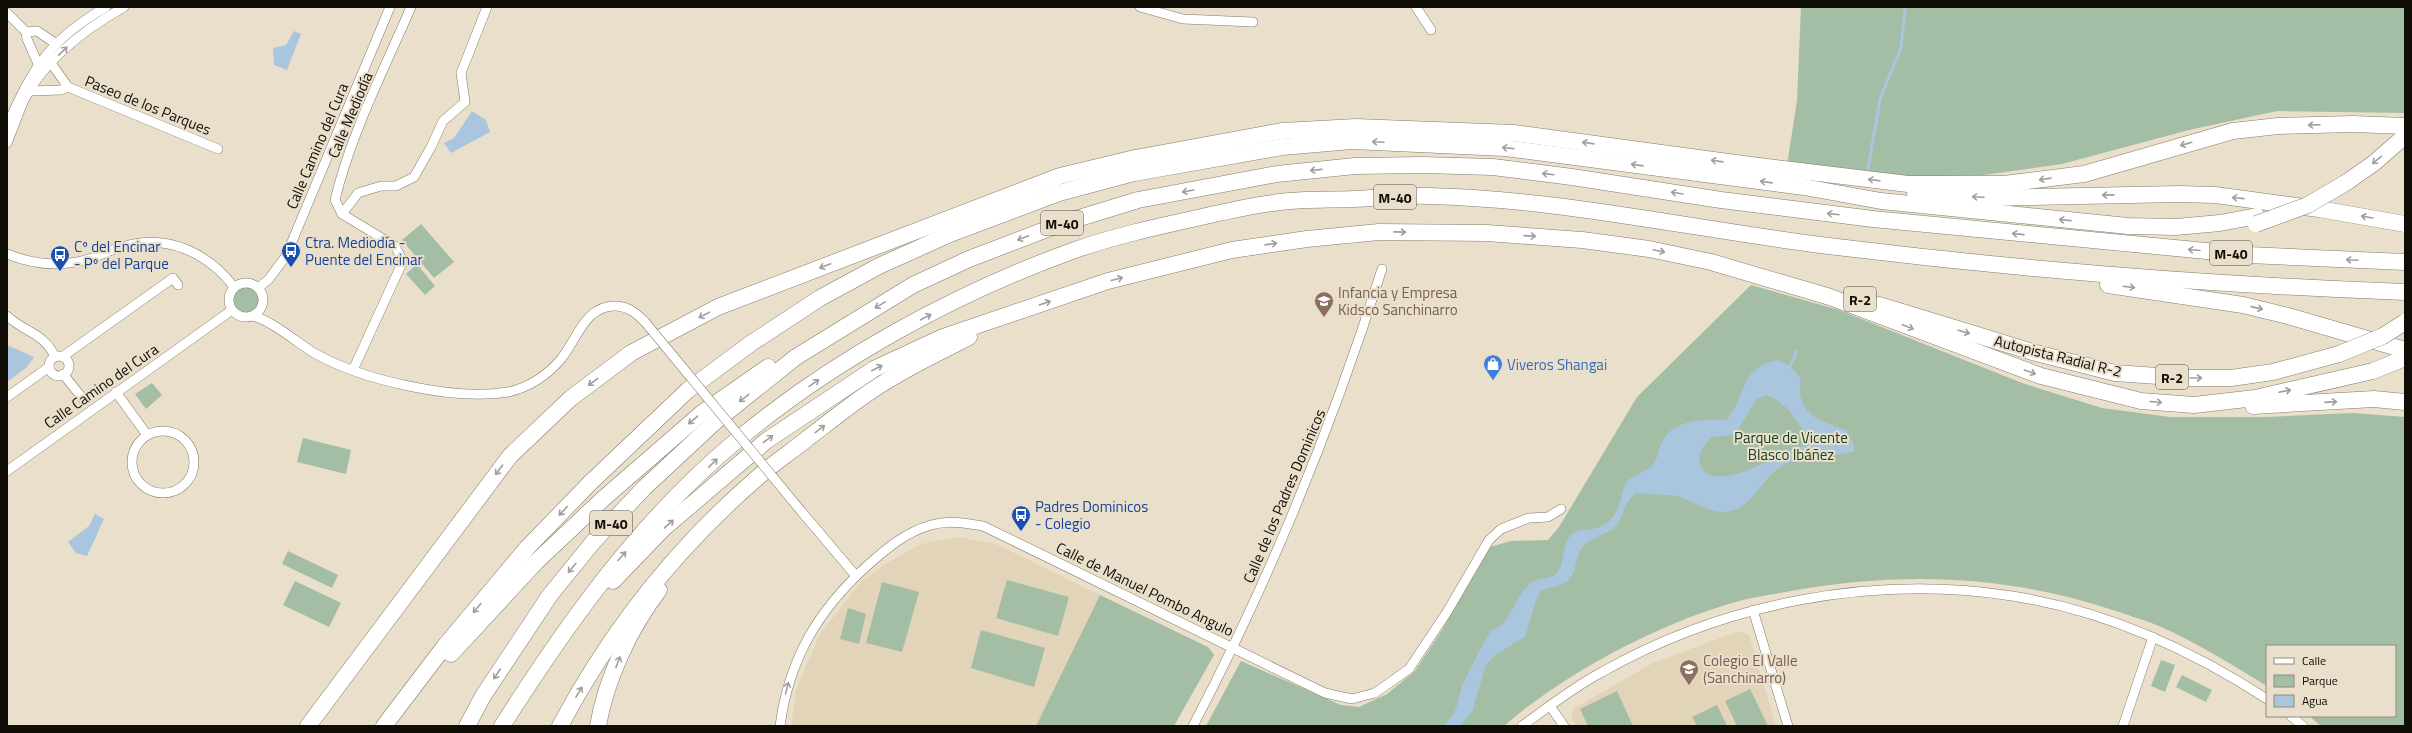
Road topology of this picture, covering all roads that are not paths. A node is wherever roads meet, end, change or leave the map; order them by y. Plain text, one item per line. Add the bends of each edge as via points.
1 (106, 7) edge
2 (124, 7) edge
3 (390, 7) edge
4 (411, 7) edge
5 (487, 7) edge
6 (1140, 7) edge
7 (1416, 7) edge
8 (7, 13) edge
9 (1254, 22) dead end
10 (1431, 30) dead end
11 (26, 32) junction
12 (55, 43) junction
13 (51, 63) junction
14 (38, 64) junction
15 (68, 87) junction
16 (30, 91) junction
17 (7, 126) edge
18 (2405, 126) edge
19 (2405, 136) edge
20 (7, 143) edge
21 (218, 149) dead end
22 (1804, 187) junction
23 (342, 214) junction
24 (2257, 220) junction
25 (2405, 224) edge
26 (2057, 238) junction
27 (7, 254) edge
28 (1711, 262) junction
29 (2405, 262) edge
30 (1382, 269) dead end
31 (2037, 269) junction
32 (178, 285) dead end
33 (234, 287) junction
34 (258, 288) junction
35 (2405, 292) edge
36 (261, 308) junction
37 (232, 310) junction
38 (7, 316) edge
39 (252, 316) junction
40 (1010, 316) junction
41 (268, 322) junction
42 (2405, 322) edge
43 (2405, 350) edge
44 (58, 357) junction
45 (796, 357) junction
46 (2400, 360) edge
47 (49, 367) junction
48 (353, 370) junction
49 (63, 374) junction
50 (116, 392) junction
51 (7, 397) edge
52 (84, 400) dead end
53 (2405, 402) edge
54 (2194, 405) junction
55 (147, 435) junction
56 (7, 471) edge
57 (1561, 509) dead end
58 (715, 517) junction
59 (856, 576) junction
60 (1753, 610) junction
61 (2153, 637) junction
62 (1234, 648) junction
63 (540, 666) junction
64 (2266, 698) edge
65 (1550, 706) junction
66 (2291, 717) edge
67 (308, 726) edge
68 (384, 726) edge
69 (396, 726) edge
70 (467, 726) edge
71 (502, 726) edge
72 (560, 726) edge
73 (598, 726) edge
74 (780, 726) edge
75 (1193, 726) edge
76 (1522, 726) edge
77 (1564, 726) edge
78 (1788, 726) edge
79 (2123, 726) edge
80 (2303, 726) edge

1 - 12 street
13 -> 2 street via 91,26
3 - 34 street, Calle Camino del Cura via 286,256 269,279
4 - 23 street, Calle Mediodía via 343,169 335,200
5 - 23 street via 461,73 465,102 443,121 414,177 396,186 381,186 358,193
6 - 9 street via 1183,19
7 - 10 street
8 - 11 street
11 - 12 street via 37,31
11 - 14 street
12 - 14 street
13 - 15 street, Paseo de los Parques
13 - 16 street
14 - 17 street via 23,88
15 - 16 street, Paseo de los Parques via 61,90
15 - 21 street, Paseo de los Parques
16 - 20 street
18 -> 67 highway via 2278,126 2233,131 2084,174 2004,184 1908,184 1514,133 1356,127 1282,131 1135,158 1060,176 718,307 631,354 571,398 510,456
19 -> 24 highway, bridge via 2347,182 2308,205
24 -> 22 highway via 2176,227 2128,226 1881,201
25 -> 22 highway via 2215,195 1990,198
22 -> 68 highway via 1505,148 1352,141 1282,147 1134,172 1059,193 950,234 879,266 820,298 750,344 688,390 590,483 527,548 444,647
23 - 48 street via 395,246 403,261
24 - 26 highway via 2193,235
29 -> 26 highway, M-40 via 2248,255
26 -> 45 highway, M-40 via 1729,201 1493,167 1355,166 1277,174 1138,200 1063,223 969,259 913,285
27 - 33 street via 36,263 60,264 85,260 125,246 167,242 201,256 225,274
40 -> 28 highway via 1108,281 1232,250 1379,232 1487,234 1582,240 1649,249
28 -> 42 highway, Autopista Radial R-2 / R-2, bridge via 1765,269 2036,353 2115,372 2186,378 2231,378 2273,372 2339,354 2383,336
28 -> 54 highway via 1830,297 2041,376 2141,401
30 - 62 street, Calle de los Padres Dominicos via 1325,439
31 - 35 highway, M-40 via 2250,286
31 -> 43 highway via 2058,279 2155,290 2243,305
63 -> 31 highway, M-40 via 616,562 664,510 734,443 789,400 850,358 974,292 1075,250 1142,230 1282,201 1426,196 1567,208 1826,246
32 - 44 street via 173,278
33 - 34 street via 246,283
33 - 37 street via 228,298
34 - 36 street via 262,294
36 - 39 street
36 - 41 street
37 - 39 street via 245,317
37 - 50 street, Calle Camino del Cura
38 - 44 street via 20,328 42,338
39 - 41 street
58 -> 40 highway via 756,478 834,418 896,375
63 -> 40 highway via 555,656 614,581 663,529 766,441 874,369 943,338
41 - 48 street via 316,354
44 - 47 street
44 - 49 street via 69,365
45 -> 69 highway via 780,358 702,413 604,498 536,562 450,656
45 -> 70 highway, M-40 via 716,421 644,488 594,541 550,595 483,696
54 -> 46 highway via 2255,398 2311,386 2373,371
47 - 49 street via 53,374
47 - 51 street
48 - 59 street, bridge via 434,390 473,394 509,391 524,387 549,372 561,359 591,314 600,308 611,306 629,309 645,322
49 - 52 street
50 - 55 street
50 - 56 street, Calle Camino del Cura
54 -> 53 highway via 2242,406 2374,399
55 - 55 street via 136,446 131,460 136,480 152,492 162,494 182,487 194,470 192,449 186,440 177,434 162,431
57 - 62 street, Calle de Manuel Pombo Angulo via 1548,517 1529,518 1501,529 1488,540 1447,612 1409,669 1375,693 1352,700 1325,693
72 -> 58 highway via 604,651 638,601 674,558
73 -> 58 highway via 621,654 652,599
59 - 62 street, Calle de Manuel Pombo Angulo via 898,539 931,525 952,522 983,526
74 -> 59 street, Calle de Manuel Pombo Angulo via 789,680 800,652 832,601
60 - 61 street via 1855,592 1890,589 1951,590 2012,596 2075,610
60 - 65 street via 1681,634 1637,654 1601,672
60 - 78 street
61 - 64 street via 2224,671
61 - 79 street
62 - 75 street, Calle de los Padres Dominicos
63 - 71 highway, M-40
65 - 76 street
65 - 77 street
66 - 80 street

